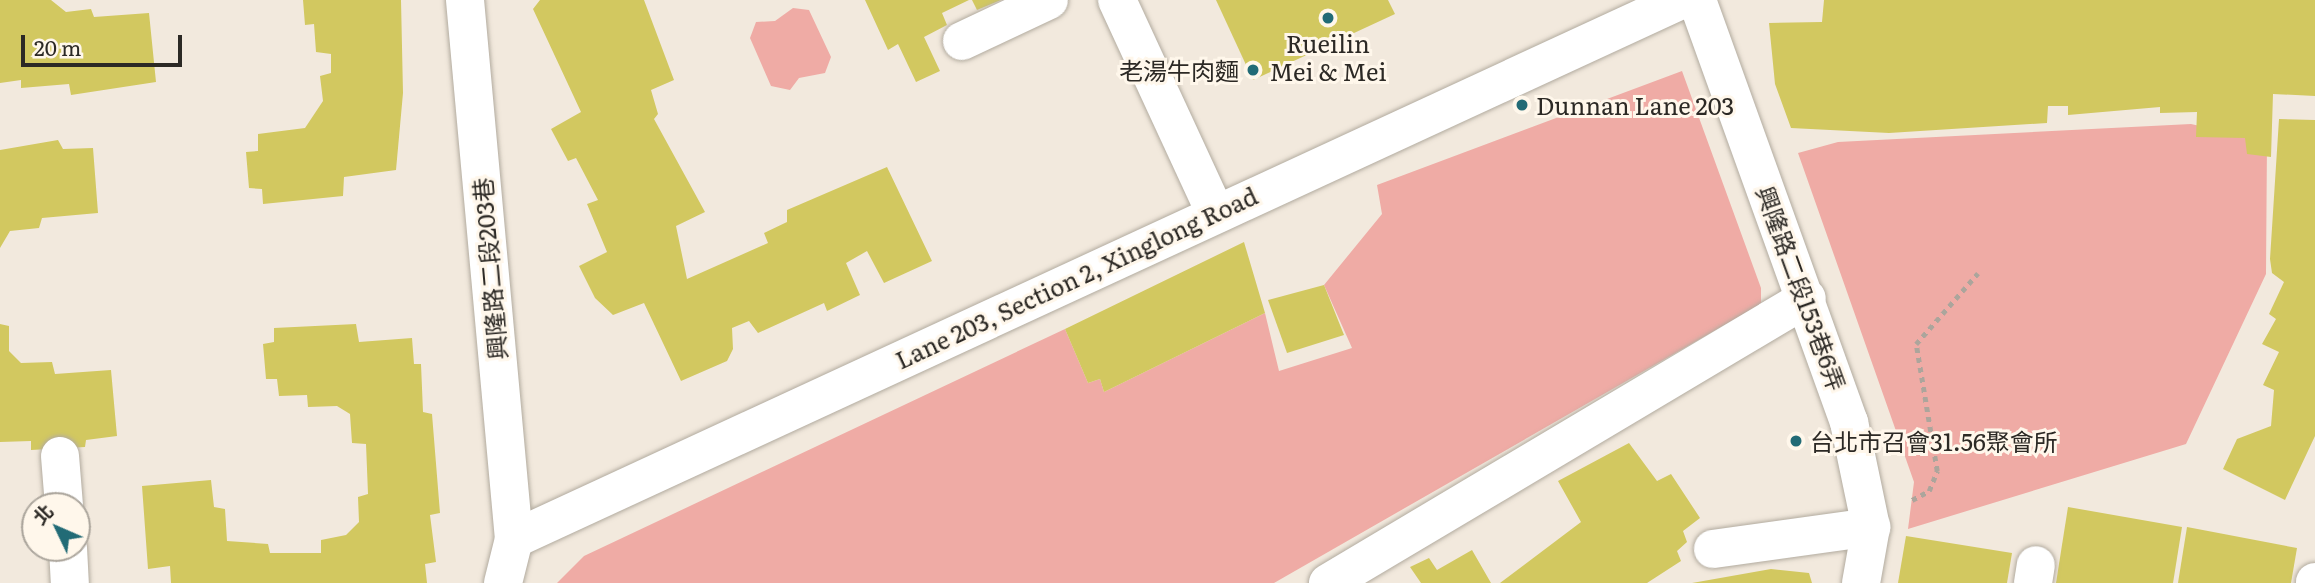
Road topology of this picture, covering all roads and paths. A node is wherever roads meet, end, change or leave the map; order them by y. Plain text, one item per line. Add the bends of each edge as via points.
1 (465, 0) edge
2 (1049, 0) edge
3 (1116, 0) edge
4 (1681, 0) edge
5 (1697, 0) edge
6 (962, 41) dead end
7 (1215, 212) junction
8 (1978, 273) dead end
9 (1807, 298) junction
10 (60, 456) dead end
11 (63, 492) edge
12 (1869, 516) junction
13 (514, 539) junction
14 (1713, 549) dead end
15 (69, 562) edge
16 (70, 583) edge
17 (503, 583) edge
18 (1328, 583) edge
19 (1861, 583) edge

1 - 13 street, 興隆路二段203巷
2 - 6 street
3 - 7 street
4 - 7 street, Lane 203, Section 2, Xinglong Road
5 - 9 street, 興隆路二段153巷6弄
7 - 13 street, Lane 203, Section 2, Xinglong Road
8 - 12 path via 1922,335 1913,353 1928,393 1937,471 1929,491 1919,499
9 - 12 street, 興隆路二段153巷6弄 via 1849,422
9 - 18 street
10 - 11 street
12 - 14 street
12 - 19 street, 興隆路二段153巷6弄
13 - 17 street
15 - 16 street

